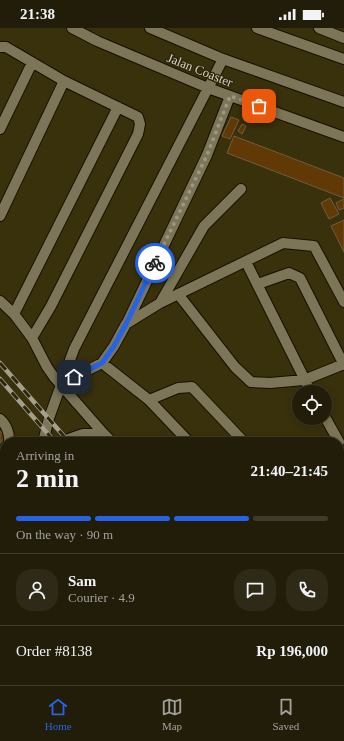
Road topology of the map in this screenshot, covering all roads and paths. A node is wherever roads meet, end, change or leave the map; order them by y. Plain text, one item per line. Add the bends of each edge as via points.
1 (72, 28) edge
2 (150, 28) edge
3 (257, 28) edge
4 (319, 28) edge
5 (344, 38) edge
6 (0, 47) edge
7 (223, 59) junction
8 (344, 59) edge
9 (32, 63) junction
10 (64, 81) junction
11 (208, 88) junction
12 (230, 96) junction
13 (344, 102) edge
14 (118, 107) junction
15 (0, 129) edge
16 (344, 137) edge
17 (241, 189) dead end
18 (0, 216) edge
19 (246, 262) junction
20 (258, 284) junction
21 (178, 294) junction
22 (0, 301) edge
23 (344, 302) edge
24 (160, 303) junction
25 (14, 314) junction
26 (126, 324) junction
27 (32, 338) junction
28 (102, 363) junction
29 (344, 364) edge
30 (304, 380) junction
31 (60, 384) junction
32 (307, 385) edge
33 (149, 400) junction
34 (0, 419) edge
35 (329, 425) edge
36 (103, 433) junction
37 (10, 437) edge
38 (44, 437) edge
39 (74, 437) edge
40 (107, 437) edge
41 (184, 437) edge
42 (239, 437) edge
43 (336, 437) edge

1 - 11 lane, Jalan Coaster
2 - 7 lane, Jalan Coaster
3 - 8 lane
4 - 5 lane
6 - 9 lane via 6,47
7 - 11 lane
7 - 13 lane, Jalan Coaster
9 - 10 lane
9 - 15 lane
10 - 14 lane
10 - 18 lane
11 - 12 lane, Jalan Coaster
11 - 31 lane via 74,349
12 - 16 lane, Jalan Coaster
12 - 26 lane via 207,155
14 - 25 lane
14 - 27 lane via 138,117 138,134 51,306
17 - 24 lane via 204,226
19 - 20 lane
19 - 21 lane
19 - 23 lane via 283,243 314,246
20 - 29 lane via 289,273 300,278
20 - 30 lane
21 - 24 lane
21 - 30 lane via 235,367 251,382
22 - 25 lane
24 - 26 lane
25 - 27 lane
26 - 28 lane
27 - 31 lane via 47,367
28 - 31 lane
28 - 33 lane
29 - 30 lane
30 - 32 lane
31 - 36 lane
31 - 38 lane
33 - 41 lane
33 - 42 lane via 178,388 192,387
34 - 37 lane
35 - 43 lane
36 - 39 lane
36 - 40 lane

